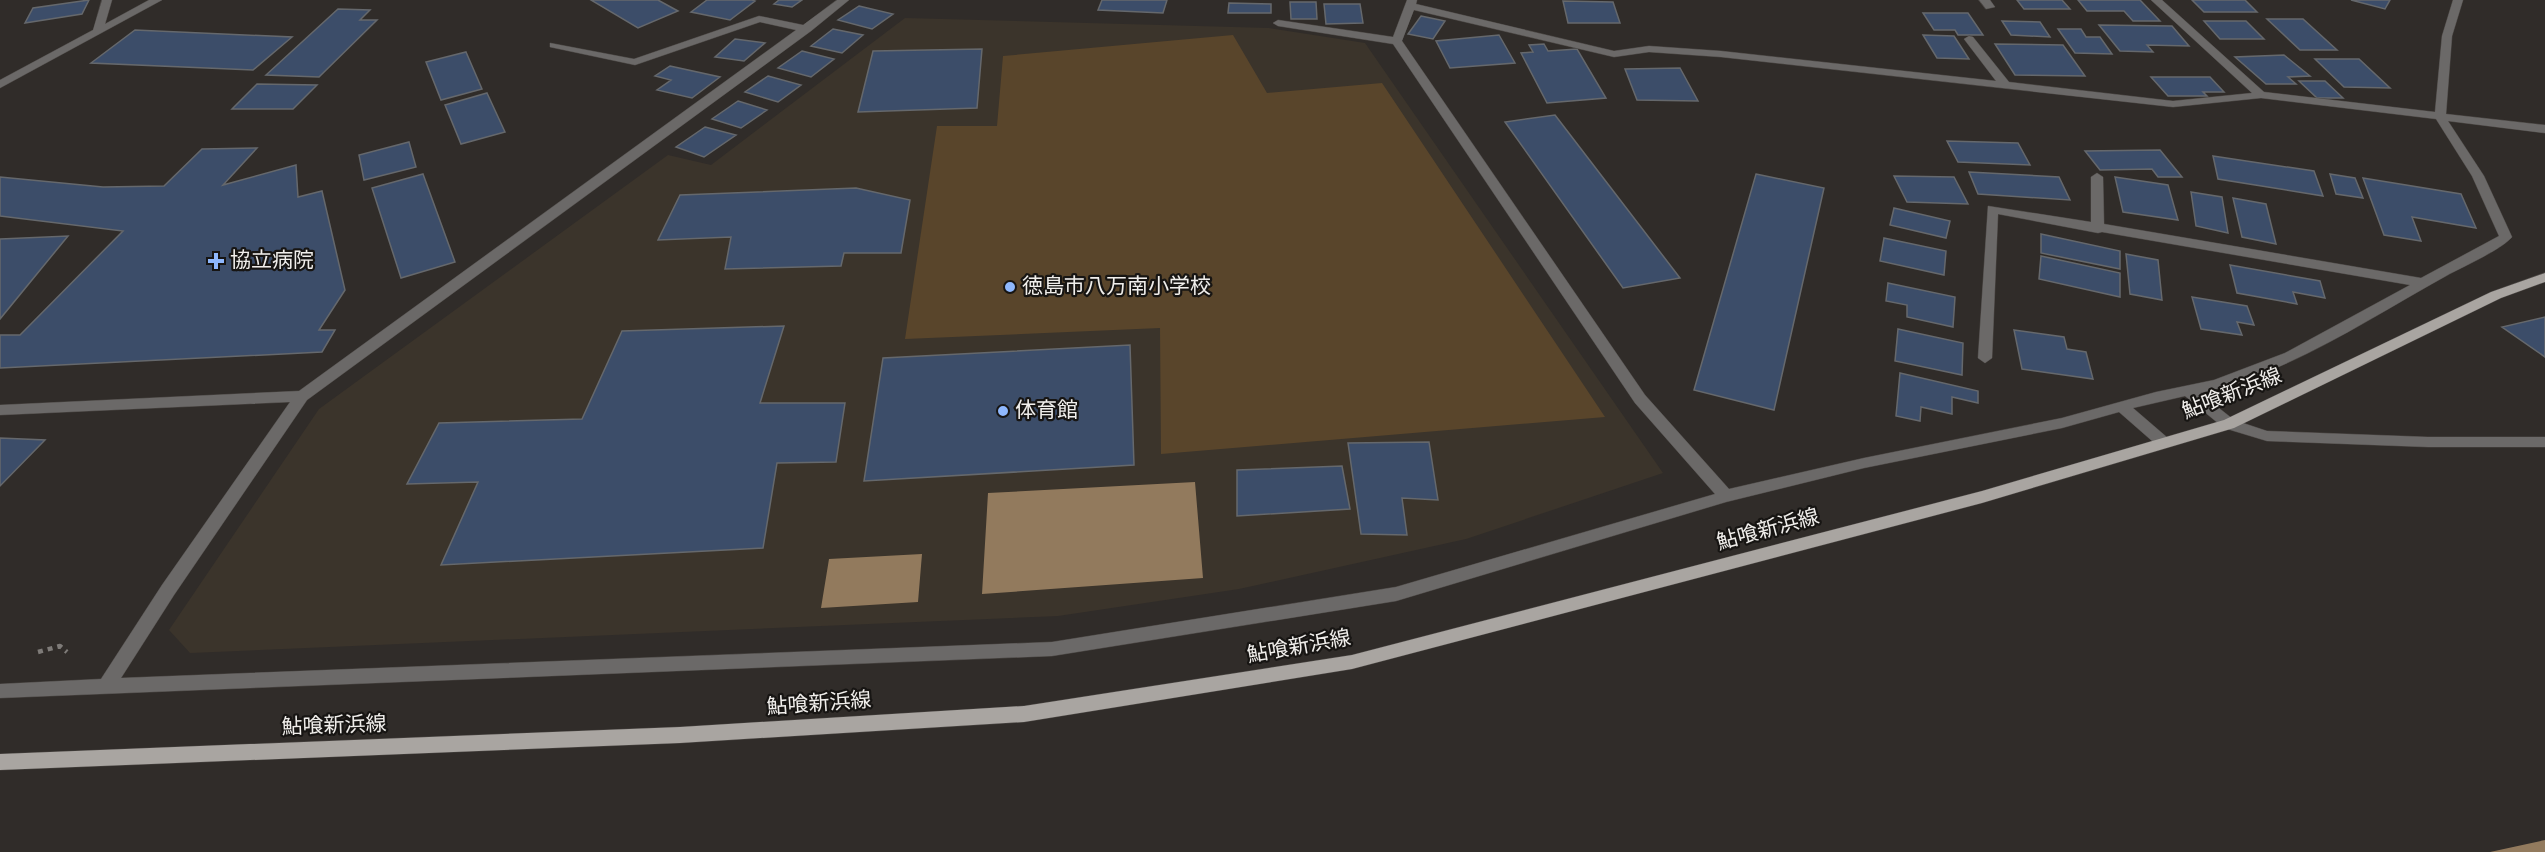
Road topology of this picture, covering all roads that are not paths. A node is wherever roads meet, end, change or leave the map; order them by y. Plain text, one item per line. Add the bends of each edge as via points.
1 (107, 0) edge
2 (158, 0) edge
3 (844, 0) edge
4 (2156, 0) edge
5 (2458, 0) edge
6 (1411, 3) edge
7 (1278, 23) dead end
8 (807, 28) junction
9 (98, 31) junction
10 (1969, 39) dead end
11 (1397, 41) junction
12 (554, 45) dead end
13 (0, 85) edge
14 (2005, 85) junction
15 (2261, 95) junction
16 (2440, 117) junction
17 (2545, 129) edge
18 (2097, 177) dead end
19 (2098, 229) junction
20 (2545, 277) edge
21 (2426, 283) junction
22 (1985, 358) dead end
23 (2187, 390) junction
24 (302, 396) junction
25 (2122, 407) junction
26 (0, 410) edge
27 (2229, 424) junction
28 (2545, 442) edge
29 (2163, 443) junction
30 (1726, 496) junction
31 (106, 686) junction
32 (0, 691) edge
33 (0, 762) edge

1 - 9 street
2 - 9 street
3 - 8 street
4 - 15 street
5 - 16 street via 2447,36
6 - 11 street
6 - 14 street via 1614,54 1650,48
7 - 11 street
8 - 12 street via 759,19 635,62
8 - 24 street
9 - 13 street
10 - 14 street
11 - 30 street via 1640,399
14 - 15 street via 2173,104
15 - 16 street
16 - 17 street
16 - 21 street via 2478,176 2506,237
18 - 19 street
19 - 21 street
19 - 22 street via 1992,209
20 - 27 main road, 鮎喰新浜線 via 2496,295
21 - 23 street via 2290,356 2217,384
23 - 25 street
23 - 27 street
24 - 26 street
24 - 31 street
25 - 29 street
25 - 30 street
27 - 28 street via 2267,436
27 - 29 main road, 鮎喰新浜線
29 - 33 main road, 鮎喰新浜線 via 1982,497 1352,662 1024,714 680,735
30 - 31 street via 1396,594 1052,649
31 - 32 street

